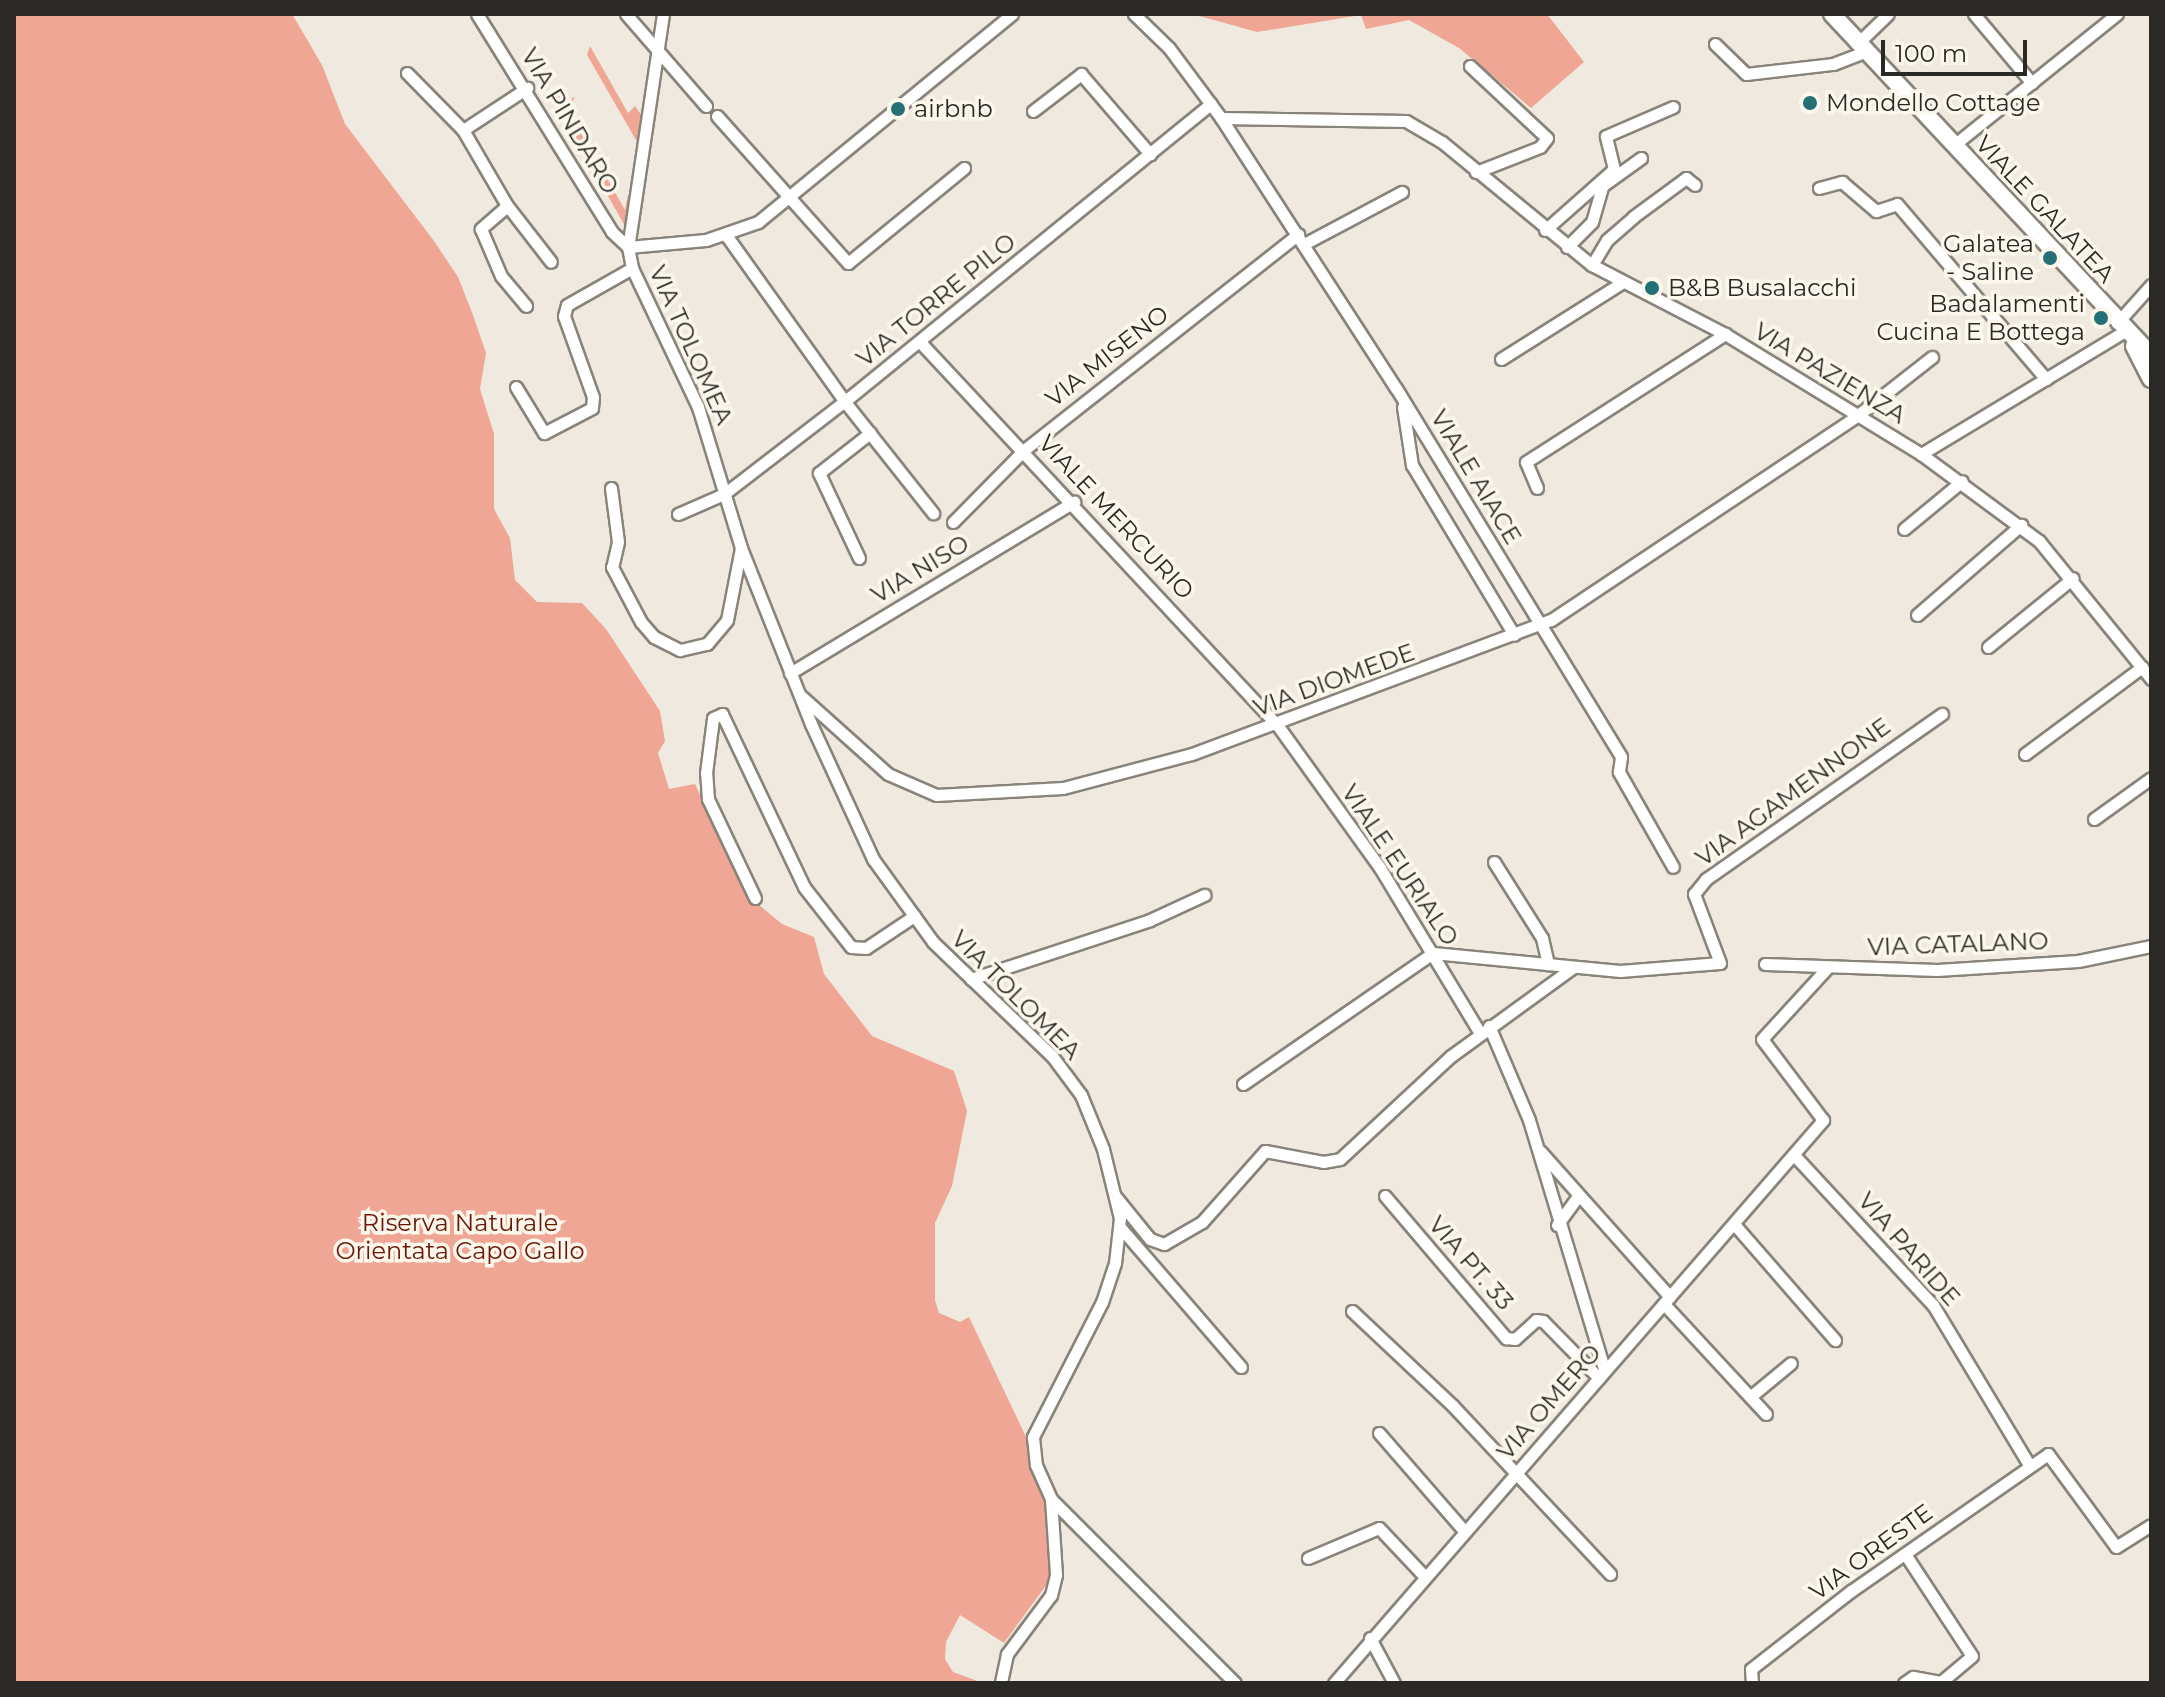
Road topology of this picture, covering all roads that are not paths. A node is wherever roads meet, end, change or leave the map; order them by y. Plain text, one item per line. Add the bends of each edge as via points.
1 (477, 14) edge
2 (626, 14) edge
3 (663, 14) edge
4 (1012, 14) edge
5 (1134, 14) edge
6 (1832, 14) edge
7 (1888, 14) edge
8 (1974, 14) edge
9 (2109, 16) edge
10 (1715, 44) dead end
11 (1863, 46) junction
12 (659, 55) junction
13 (1470, 66) dead end
14 (407, 73) dead end
15 (2032, 83) junction
16 (527, 88) junction
17 (1211, 104) junction
18 (706, 106) dead end
19 (1673, 107) dead end
20 (1033, 111) dead end
21 (717, 116) dead end
22 (1221, 118) junction
23 (463, 130) junction
24 (1954, 145) junction
25 (1150, 154) junction
26 (1641, 158) dead end
27 (964, 168) dead end
28 (1476, 172) junction
29 (1695, 185) dead end
30 (1819, 188) dead end
31 (1402, 192) dead end
32 (793, 197) junction
33 (507, 206) junction
34 (1545, 230) junction
35 (726, 235) junction
36 (1301, 239) junction
37 (628, 247) junction
38 (1567, 247) junction
39 (551, 262) dead end
40 (1592, 265) junction
41 (632, 268) junction
42 (1623, 282) junction
43 (2151, 285) edge
44 (526, 306) dead end
45 (2121, 327) junction
46 (1725, 334) junction
47 (920, 342) junction
48 (2151, 355) edge
49 (1932, 357) dead end
50 (1501, 359) dead end
51 (2046, 379) junction
52 (2151, 379) edge
53 (516, 387) dead end
54 (1396, 388) junction
55 (845, 402) junction
56 (1858, 415) junction
57 (870, 433) junction
58 (1024, 450) junction
59 (1921, 454) junction
60 (1962, 481) junction
61 (611, 488) dead end
62 (1537, 488) dead end
63 (724, 494) junction
64 (1074, 502) junction
65 (933, 513) dead end
66 (678, 514) dead end
67 (953, 522) dead end
68 (2021, 525) junction
69 (1904, 529) dead end
70 (741, 548) junction
71 (859, 558) dead end
72 (2073, 578) junction
73 (1917, 615) dead end
74 (1541, 625) junction
75 (1514, 635) junction
76 (1988, 647) dead end
77 (2142, 667) junction
78 (790, 673) junction
79 (2151, 679) edge
80 (799, 694) junction
81 (1942, 714) dead end
82 (1278, 726) junction
83 (2025, 754) dead end
84 (2151, 778) edge
85 (2094, 819) dead end
86 (1494, 862) dead end
87 (1673, 867) dead end
88 (1204, 895) dead end
89 (755, 898) dead end
90 (914, 916) junction
91 (2151, 946) edge
92 (1433, 953) junction
93 (1548, 964) junction
94 (1765, 964) dead end
95 (1572, 968) junction
96 (1827, 968) junction
97 (971, 979) junction
98 (1485, 1030) junction
99 (1243, 1084) dead end
100 (1529, 1120) junction
101 (1796, 1153) junction
102 (1115, 1196) junction
103 (1385, 1196) dead end
104 (1577, 1197) junction
105 (1734, 1224) junction
106 (1557, 1225) junction
107 (1120, 1227) junction
108 (1667, 1301) junction
109 (1352, 1311) dead end
110 (1835, 1340) dead end
111 (1791, 1363) dead end
112 (1241, 1367) dead end
113 (1602, 1375) junction
114 (1750, 1397) junction
115 (1766, 1414) dead end
116 (1379, 1433) dead end
117 (2028, 1463) junction
118 (1515, 1474) junction
119 (1051, 1499) junction
120 (2151, 1525) edge
121 (1465, 1532) junction
122 (1905, 1554) junction
123 (1308, 1558) dead end
124 (1610, 1574) dead end
125 (1425, 1577) junction
126 (1370, 1638) junction
127 (1001, 1683) edge
128 (1235, 1683) edge
129 (1334, 1683) edge
130 (1394, 1683) edge
131 (1752, 1683) edge
132 (1904, 1683) edge

1 - 16 street, VIA PINDARO
2 - 12 street
3 - 12 street, VIA TOLOMEA
4 - 32 street
5 - 17 street, VIALE AIACE via 1163,40
6 - 11 main road, VIALE GALATEA
7 - 11 street
8 - 15 street
9 - 15 street
10 - 11 street via 1746,74 1833,64
11 - 24 main road, VIALE GALATEA
12 - 18 street
12 - 37 street, VIA TOLOMEA
13 - 28 street via 1547,138 1540,147
14 - 23 street
15 - 24 street
16 - 23 street
16 - 37 street, VIA PINDARO via 612,232
17 - 22 street, VIALE AIACE
17 - 25 street, VIA TORRE PILO
19 - 34 street via 1606,136 1614,169
20 - 25 street via 1081,74
21 - 32 street
22 - 28 street, VIA PAZIENZA via 1406,121 1442,142
22 - 36 street, VIALE AIACE
23 - 33 street
24 - 45 main road, VIALE GALATEA
25 - 47 street, VIA TORRE PILO
26 - 38 street via 1602,186 1592,222
27 - 32 street via 848,263
28 - 34 street, VIA PAZIENZA
29 - 40 street via 1686,178 1633,217 1607,240
30 - 51 street via 1842,182 1876,211 1897,204 1903,209
31 - 36 street, VIA MISENO
32 - 35 street via 758,222
33 - 39 street
33 - 44 street via 481,229 501,276
34 - 38 street, VIA PAZIENZA
35 - 37 street
35 - 55 street
36 - 54 street, VIALE AIACE
36 - 58 street, VIA MISENO
37 - 41 street, VIA TOLOMEA
38 - 40 street, VIA PAZIENZA
40 - 42 street, VIA PAZIENZA
41 - 53 street via 567,305 564,316 592,408 544,433
41 - 63 street, VIA TOLOMEA via 698,407
42 - 46 street, VIA PAZIENZA
42 - 50 street
43 - 45 street, VIA PAZIENZA
45 - 48 main road
45 - 51 street, VIA PAZIENZA
45 - 52 main road
46 - 56 street, VIA PAZIENZA
46 - 62 street via 1526,462
47 - 55 street, VIA TORRE PILO
47 - 58 street, VIALE MERCURIO
49 - 56 street, VIA DIOMEDE
51 - 59 street, VIA PAZIENZA
54 - 74 street, VIALE AIACE
54 - 75 street via 1412,465
55 - 57 street
55 - 63 street, VIA TORRE PILO
56 - 59 street, VIA PAZIENZA
56 - 74 street, VIA DIOMEDE
57 - 65 street
57 - 71 street via 819,473
58 - 64 street, VIALE MERCURIO
58 - 67 street, VIA MISENO
59 - 60 street
60 - 68 street
60 - 69 street
61 - 70 street, VIA TOLOMEA via 618,542 612,567 641,622 654,637 680,650 707,644 727,620
63 - 66 street, VIA TORRE PILO
63 - 70 street, VIA TOLOMEA
64 - 78 street, VIA NISO
64 - 82 street, VIALE MERCURIO
68 - 72 street
68 - 73 street
70 - 78 street, VIA TOLOMEA
72 - 76 street
72 - 77 street
74 - 75 street, VIA DIOMEDE
74 - 87 street, VIALE AIACE via 1621,757 1619,772
75 - 82 street, VIA DIOMEDE
77 - 79 street
77 - 83 street
78 - 80 street, VIA TOLOMEA
80 - 82 street, VIA DIOMEDE via 904,785 951,796 1075,785
80 - 90 street, VIA TOLOMEA via 873,859
81 - 95 street, VIA AGAMENNONE via 1706,879 1694,894 1720,963 1620,971
82 - 92 street, VIALE EURIALO
84 - 85 street
86 - 93 street via 1542,938
88 - 97 street via 1150,920
89 - 90 street via 708,799 713,718 722,714 804,887 851,947 866,948
90 - 97 street, VIA TOLOMEA
91 - 96 street, VIA CATALANO via 2078,961 1937,970
92 - 93 street
92 - 98 street, VIALE EURIALO
92 - 99 street
93 - 95 street
94 - 96 street, VIA CATALANO
95 - 98 street
96 - 101 street, VIA OMERO via 1762,1039 1823,1120
97 - 102 street, VIA TOLOMEA via 1052,1056 1081,1095
98 - 100 street, VIALE EURIALO
98 - 102 street via 1340,1159 1323,1162 1265,1151 1202,1222 1164,1244 1150,1239
100 - 104 street via 1541,1152
100 - 106 street
101 - 105 street, VIA OMERO
101 - 117 street, VIA PARIDE via 1933,1305
102 - 107 street
103 - 113 street, VIA PT. 33 via 1506,1338 1515,1339 1536,1320 1543,1321
104 - 106 street
104 - 108 street
105 - 108 street, VIA OMERO
105 - 110 street
106 - 113 street
107 - 112 street
107 - 119 street via 1102,1302 1033,1437 1036,1465
108 - 113 street, VIA OMERO
108 - 114 street
109 - 118 street via 1453,1406
111 - 114 street
113 - 118 street, VIA OMERO
114 - 115 street
116 - 121 street
117 - 120 street via 2048,1454 2056,1461 2116,1547
117 - 122 street, VIA ORESTE
118 - 121 street, VIA OMERO
118 - 124 street
119 - 127 street via 1054,1585 1007,1654
119 - 128 street
121 - 125 street, VIA OMERO
122 - 131 street, VIA ORESTE via 1751,1669
122 - 132 street via 1972,1656 1941,1682 1913,1677
123 - 125 street via 1379,1528
125 - 126 street, VIA OMERO
126 - 129 street, VIA OMERO
126 - 130 street

